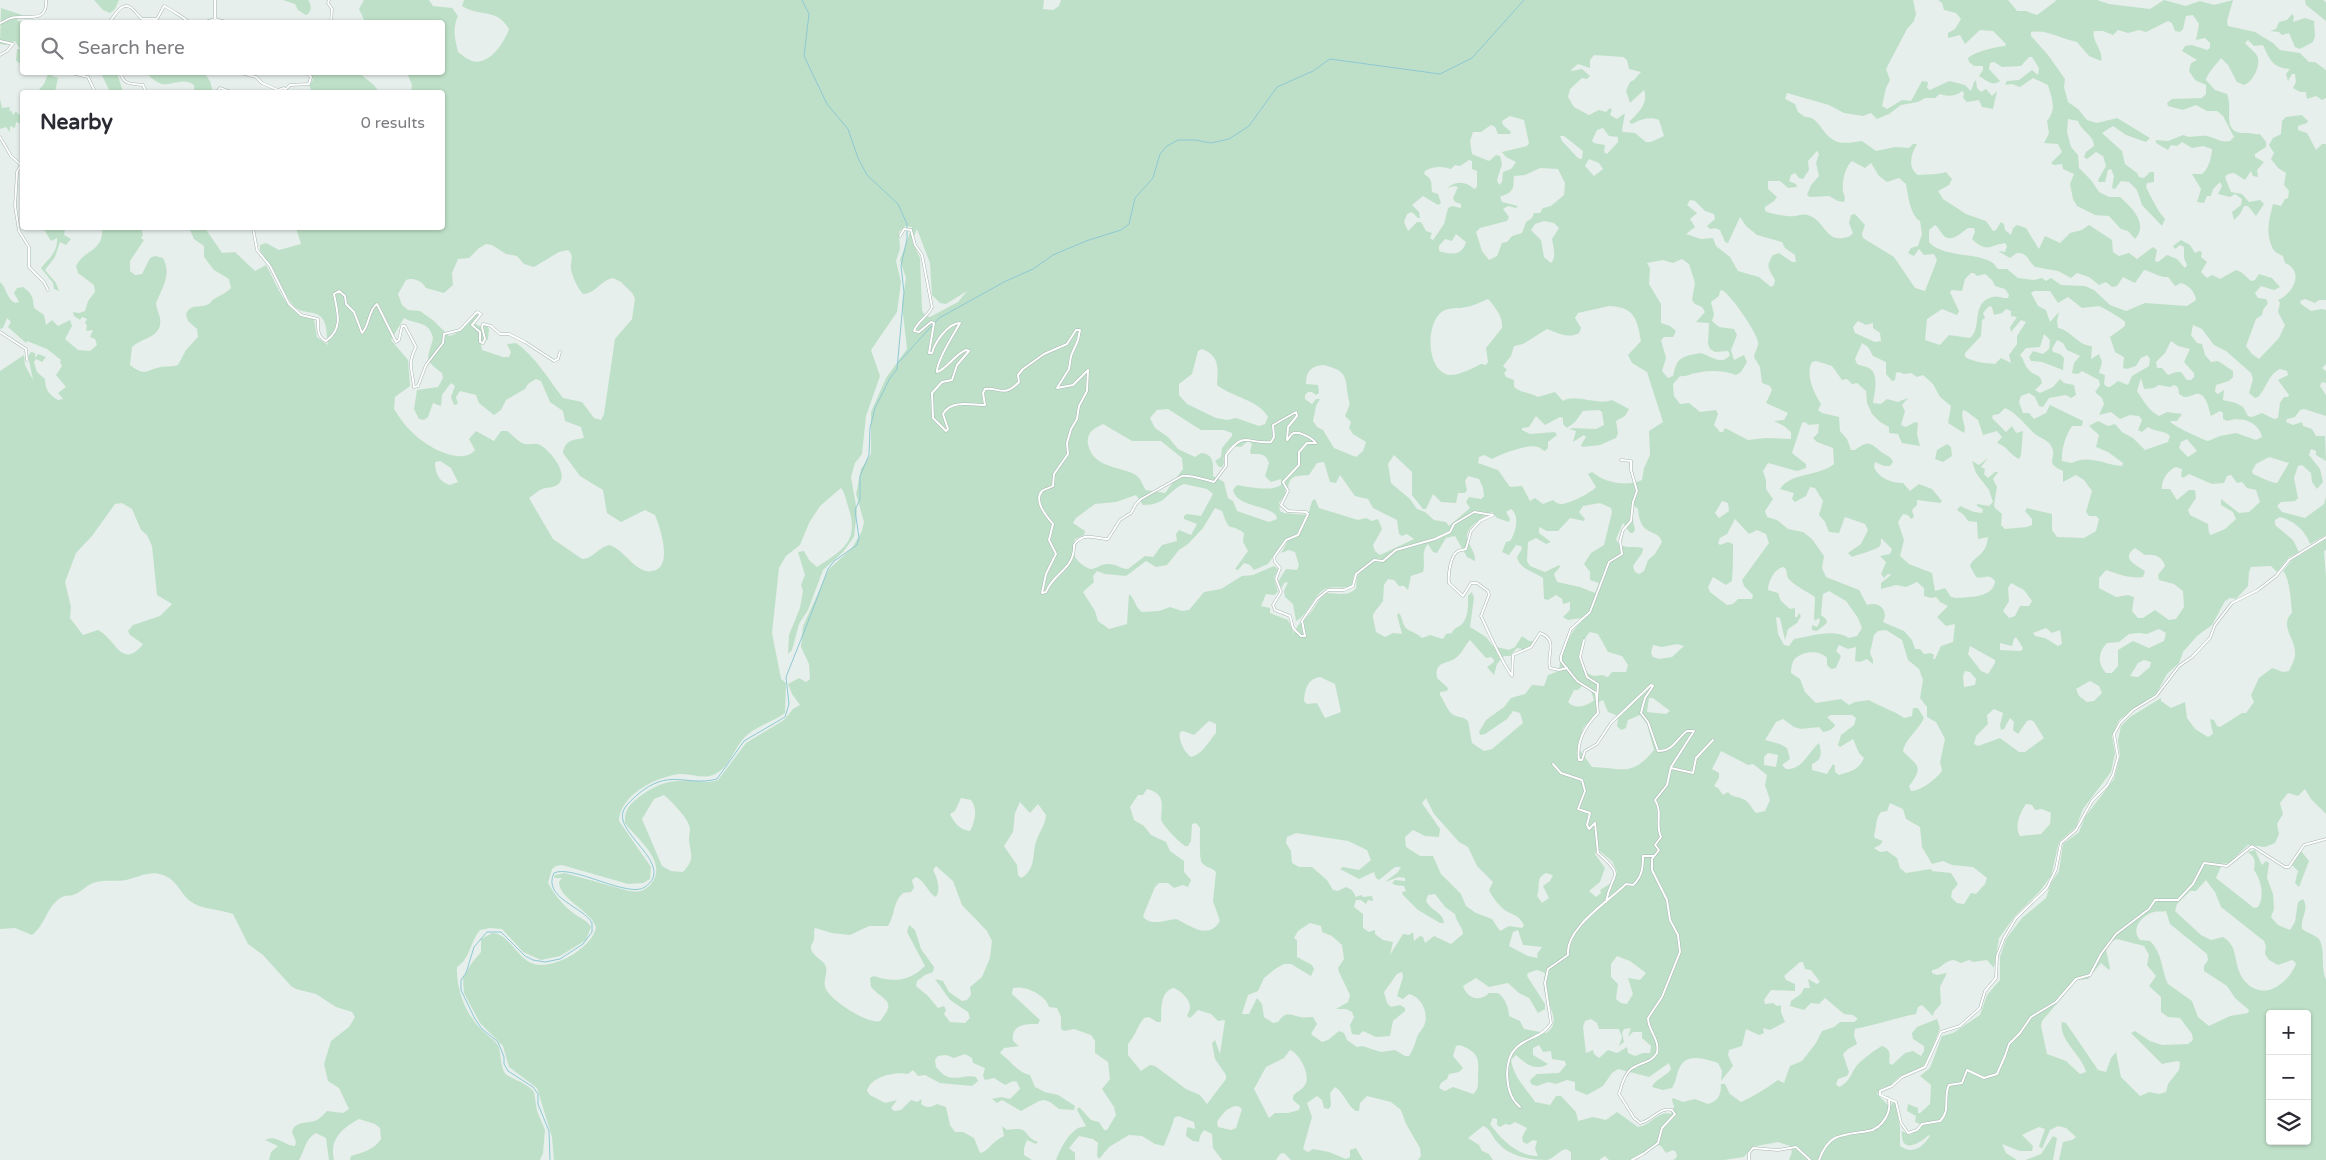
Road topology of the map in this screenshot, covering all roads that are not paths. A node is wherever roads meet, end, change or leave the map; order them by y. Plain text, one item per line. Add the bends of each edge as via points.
1 (46, 0) edge
2 (215, 0) edge
3 (328, 0) edge
4 (215, 18) junction
5 (111, 20) edge
6 (157, 20) edge
7 (157, 20) edge
8 (186, 20) edge
9 (210, 20) edge
10 (220, 20) edge
11 (331, 20) edge
12 (0, 23) edge
13 (0, 41) edge
14 (0, 55) edge
15 (78, 75) edge
16 (121, 75) edge
17 (248, 75) edge
18 (308, 75) edge
19 (94, 90) edge
20 (145, 90) edge
21 (278, 90) edge
22 (287, 90) edge
23 (0, 137) edge
24 (20, 163) edge
25 (20, 167) edge
26 (253, 230) edge
27 (900, 236) dead end
28 (48, 290) dead end
29 (0, 332) edge
30 (560, 352) dead end
31 (27, 360) dead end
32 (1621, 460) dead end
33 (2326, 537) edge
34 (1584, 640) dead end
35 (1567, 668) junction
36 (1596, 705) junction
37 (1713, 740) dead end
38 (1552, 764) dead end
39 (1671, 768) junction
40 (2326, 839) edge
41 (1654, 856) junction
42 (1606, 902) junction
43 (1888, 1098) junction
44 (1520, 1107) dead end
45 (1632, 1160) edge
46 (1749, 1160) edge
47 (1810, 1160) edge
48 (1819, 1160) edge

1 - 12 street via 42,14 37,17 12,18
2 - 4 street
3 - 11 street
4 - 9 street
4 - 10 street
5 - 7 street via 120,8 126,6 142,19
6 - 8 street via 164,6
13 - 14 street via 13,44
15 - 19 street via 88,78
16 - 20 street via 128,85 143,85
17 - 21 street
18 - 22 street via 309,84 290,85
23 - 24 street via 11,156
25 - 28 street via 15,206 19,231 29,247 29,267
26 - 30 street via 257,250 270,266 289,304 301,315 318,319 317,329 326,341 339,324 334,294 339,291 354,312 362,333 377,304 396,342 402,326 405,326 416,347 411,356 414,387 418,386 426,365 443,343 444,334 460,330 477,312 481,314 472,325 480,332 480,342 485,339 483,324 525,342 554,361 558,360
27 - 35 street via 904,229 911,230 922,255 932,307 914,331 919,332 934,323 929,352 932,353 950,326 960,323 937,370 940,372 963,351 969,351 957,365 952,380 942,382 932,393 933,418 946,431 944,414 947,408 969,403 985,405 985,389 1000,392 1016,385 1023,369 1044,354 1067,344 1076,330 1080,330 1069,369 1058,388 1074,385 1088,370 1088,391 1071,428 1068,454 1054,474 1052,486 1040,494 1042,510 1053,524 1049,540 1056,554 1042,592 1046,592 1072,559 1077,540 1091,535 1108,539 1120,520 1131,513 1141,499 1182,476 1214,482 1226,466 1226,455 1238,441 1247,438 1271,442 1273,425 1296,412 1297,416 1287,430 1287,440 1297,433 1316,443 1307,443 1299,452 1299,465 1283,482 1288,491 1281,505 1288,512 1308,514 1298,535 1286,540 1274,557 1280,568 1276,579 1281,592 1273,606 1291,617 1294,630 1305,636 1304,616 1326,591 1351,588 1355,585 1356,574 1374,560 1383,561 1396,550 1450,532 1454,524 1474,512 1493,516 1478,523 1471,531 1466,549 1454,555 1449,583 1463,596 1471,583 1477,583 1488,591 1481,616 1513,677 1513,655 1531,647 1540,633 1551,642 1550,668
29 - 31 street via 26,350
32 - 35 street via 1631,461 1637,491 1631,521 1623,530 1622,554 1609,562 1590,612 1571,629 1564,642 1561,656
33 - 43 street via 2289,560 2258,590 2232,603 2215,625 2210,638 2179,666 2156,696 2133,710 2120,723 2114,734 2118,757 2113,775 2092,801 2076,830 2061,842 2056,870 2047,888 2016,918 2004,938 1997,956 1996,978 1985,991 1980,1008 1960,1026 1941,1032 1923,1068 1880,1091 1882,1097
34 - 36 street via 1580,657 1587,678 1598,684
35 - 36 street via 1582,686 1596,693
36 - 39 street via 1598,713 1584,728 1578,747 1580,760 1585,751 1597,744 1610,723 1651,685 1641,713 1648,722 1658,751 1676,744 1687,731 1694,731
37 - 39 street via 1696,758 1693,773
38 - 42 street via 1561,774 1582,780 1585,791 1578,809 1590,813 1587,825 1589,829 1595,823 1598,852 1616,872
39 - 41 street via 1667,785 1655,800 1660,809 1661,836 1655,845 1660,850
40 - 43 street via 2304,845 2289,867 2252,846 2227,866 2204,863 2193,884 2178,900 2156,900 2112,939 2090,975 2076,980 2056,1002 2031,1017 2008,1044 1997,1074 1984,1078 1967,1070 1962,1083 1949,1085 1946,1112 1940,1121 1922,1124 1908,1133 1901,1123 1896,1102
41 - 42 street via 1643,856 1643,870 1637,882 1626,884
41 - 45 street via 1651,862 1654,876 1667,900 1680,952 1662,997 1648,1018 1656,1037 1657,1053 1650,1062 1627,1073 1619,1097 1640,1123 1664,1109 1675,1113 1662,1128 1658,1143
42 - 44 street via 1578,927 1567,949 1568,955 1548,969 1545,983 1551,1023 1543,1034 1516,1048 1511,1058 1507,1080 1513,1101
43 - 48 street via 1888,1112 1877,1126 1871,1131 1856,1131 1833,1139
46 - 47 street via 1749,1152 1753,1148 1778,1150 1796,1147

